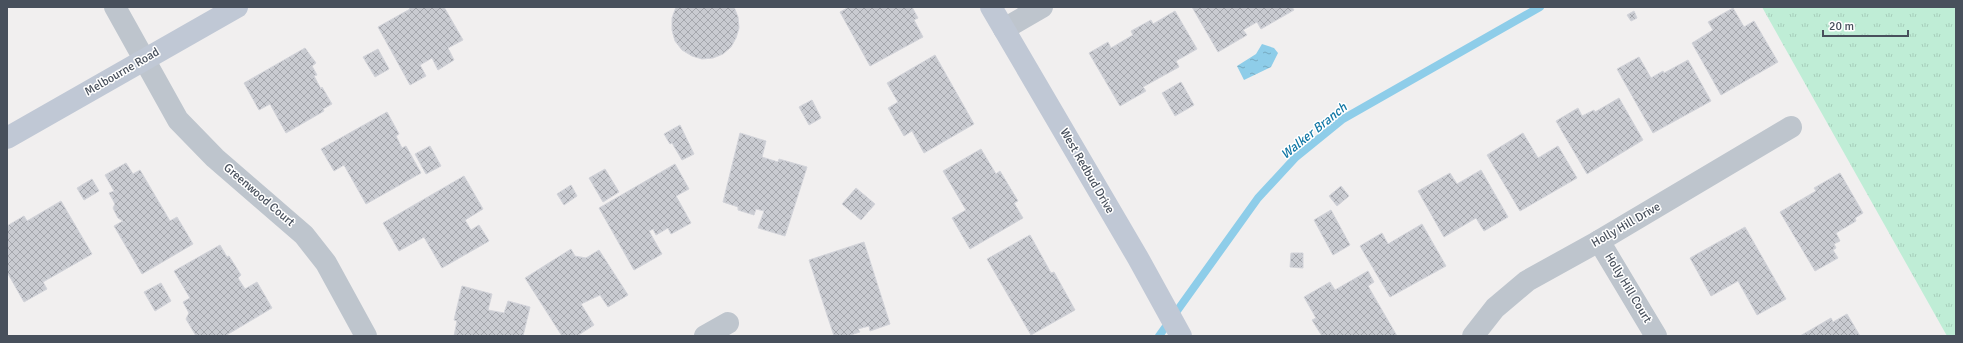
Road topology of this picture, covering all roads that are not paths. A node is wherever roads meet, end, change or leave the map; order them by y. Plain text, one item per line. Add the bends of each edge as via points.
1 (115, 7) edge
2 (237, 7) edge
3 (991, 7) edge
4 (1042, 7) edge
5 (1004, 29) junction
6 (145, 60) junction
7 (1791, 127) dead end
8 (7, 138) edge
9 (1599, 241) junction
10 (728, 323) dead end
11 (366, 336) edge
12 (705, 336) edge
13 (1181, 336) edge
14 (1473, 336) edge
15 (1656, 336) edge

1 - 6 street, Greenwood Court
2 - 6 street, Melbourne Road
3 - 5 street, West Redbud Drive
4 - 5 street
5 - 13 street, West Redbud Drive
6 - 8 street, Melbourne Road
6 - 11 street, Greenwood Court via 178,120 215,158 304,235 326,263
7 - 9 street, Holly Hill Drive
9 - 14 street, Holly Hill Drive via 1527,281 1495,308
9 - 15 street, Holly Hill Court
10 - 12 street

